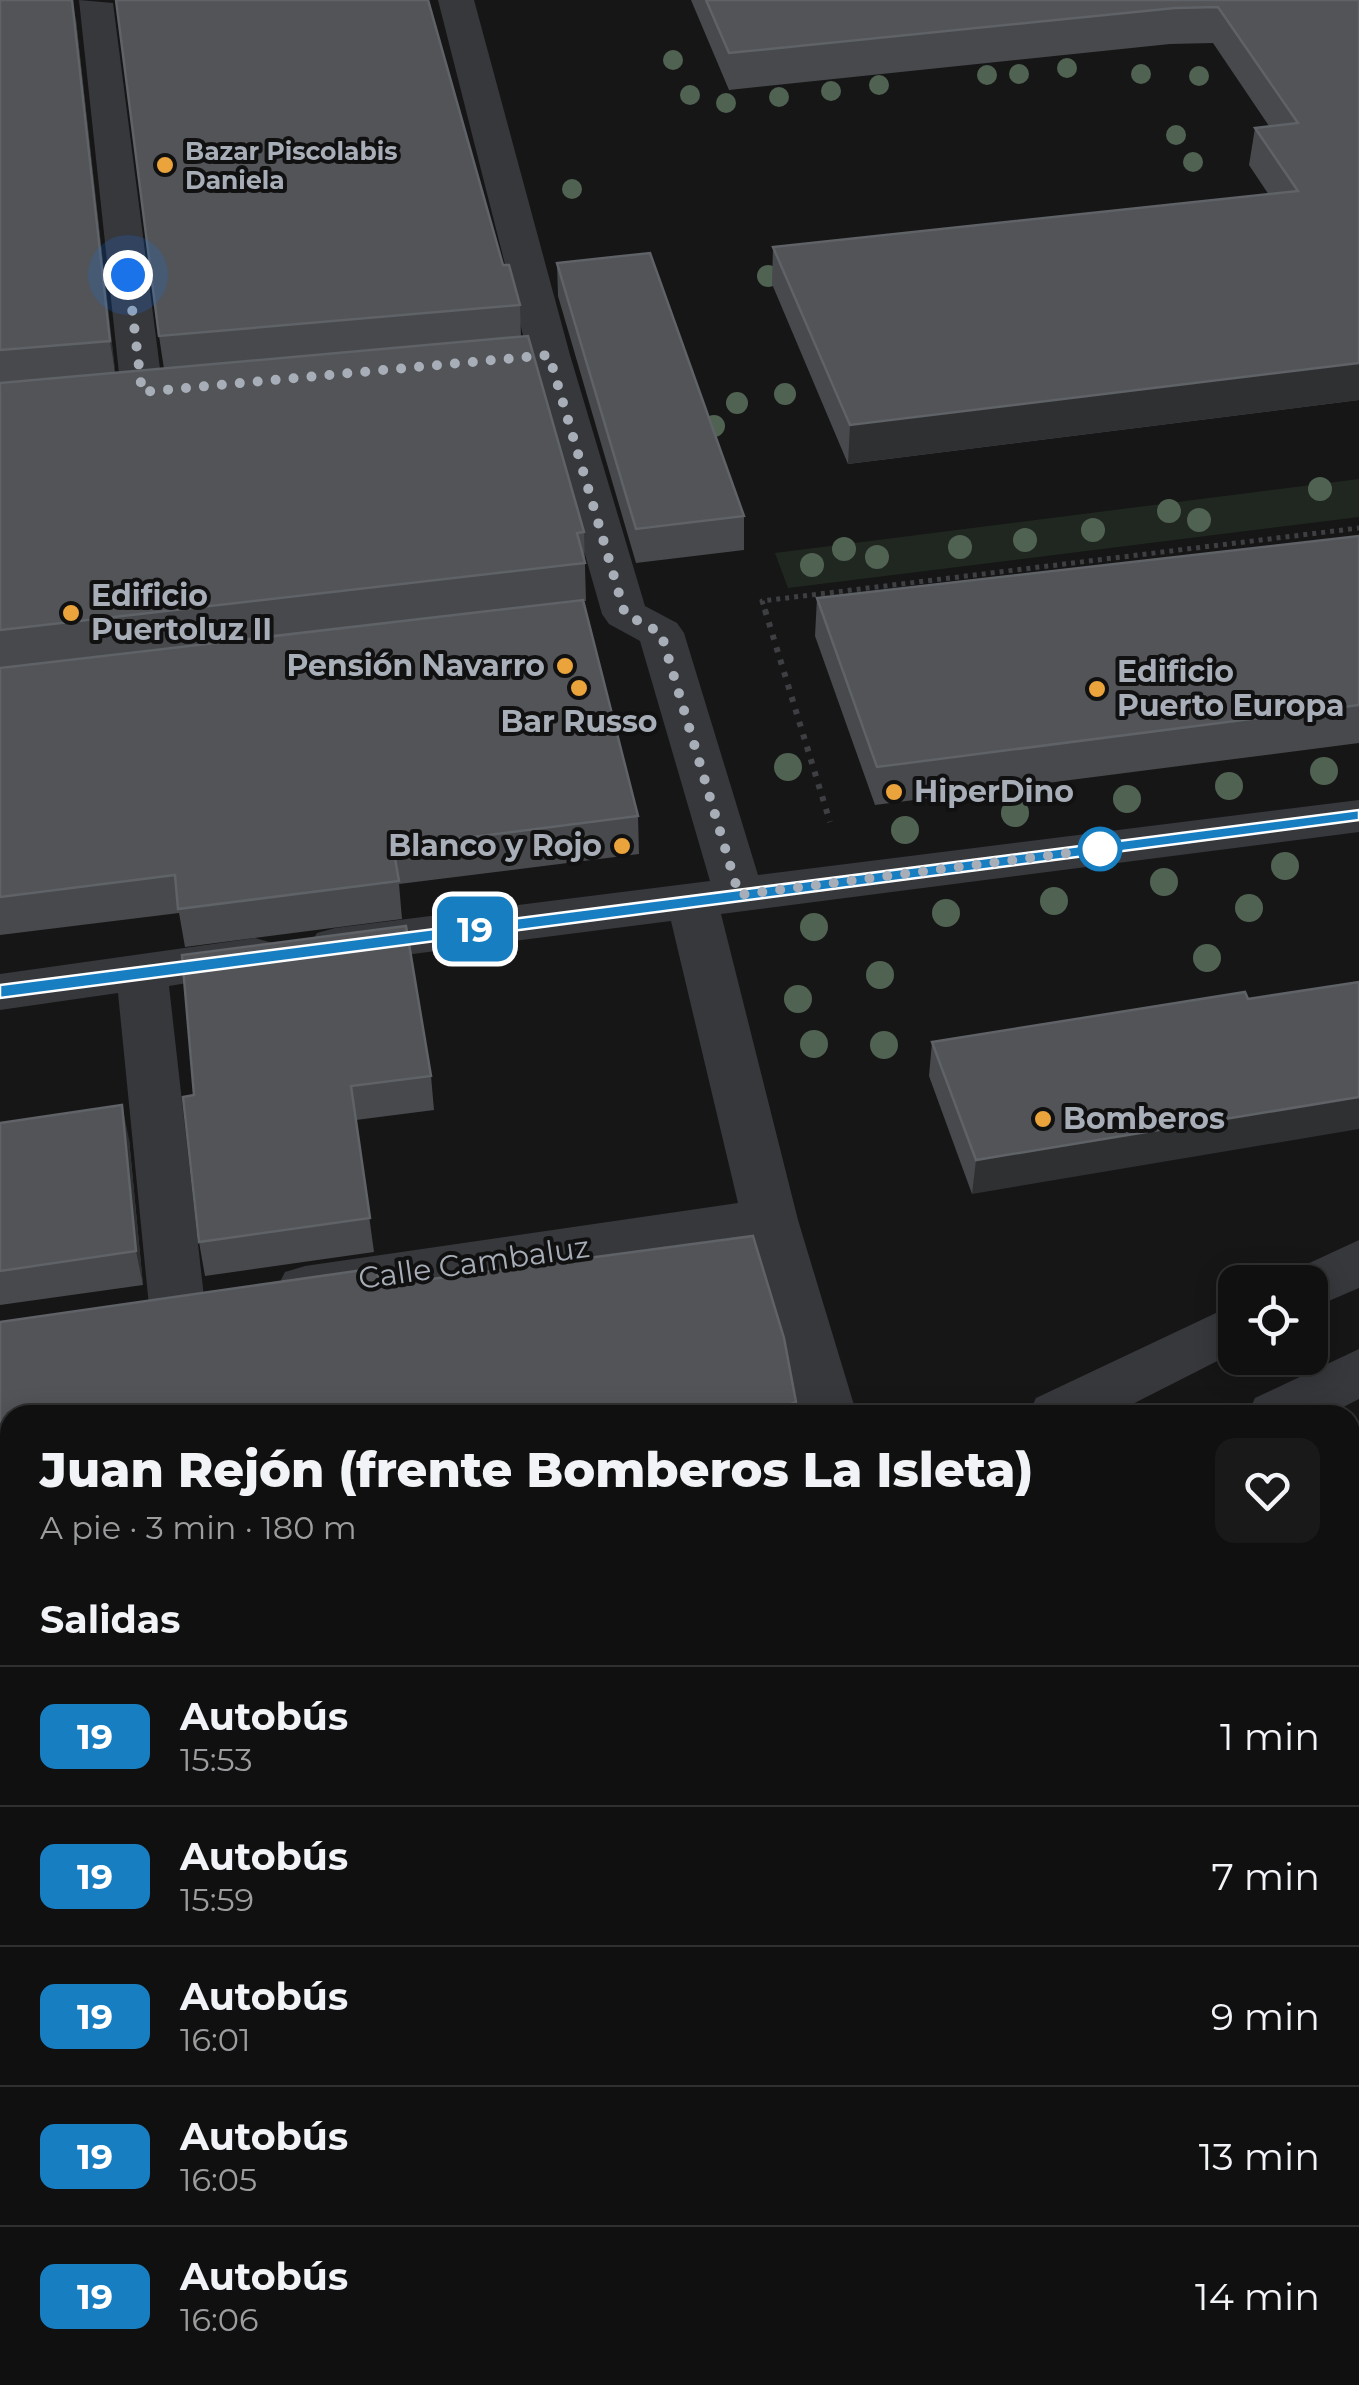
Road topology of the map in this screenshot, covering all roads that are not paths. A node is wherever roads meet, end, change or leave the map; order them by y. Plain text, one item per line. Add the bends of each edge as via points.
1 (456, 0) edge
2 (114, 2) edge
3 (54, 8) edge
4 (143, 391) edge
5 (1359, 816) edge
6 (716, 898) junction
7 (142, 971) junction
8 (0, 992) edge
9 (770, 1220) junction
10 (1359, 1262) edge
11 (1328, 1278) edge
12 (177, 1306) junction
13 (118, 1314) edge
14 (1218, 1334) edge
15 (1359, 1372) edge
16 (825, 1405) edge
17 (1076, 1405) edge
18 (1295, 1405) edge

1 - 6 street via 531,357 607,616 661,633
2 - 3 street
2 - 4 street
5 - 6 street
6 - 7 street
6 - 9 street
7 - 8 street
7 - 12 street
9 - 12 street, Calle Cambaluz
9 - 16 street
10 - 11 street
12 - 13 street, Calle Cambaluz
14 - 17 street
15 - 18 street

